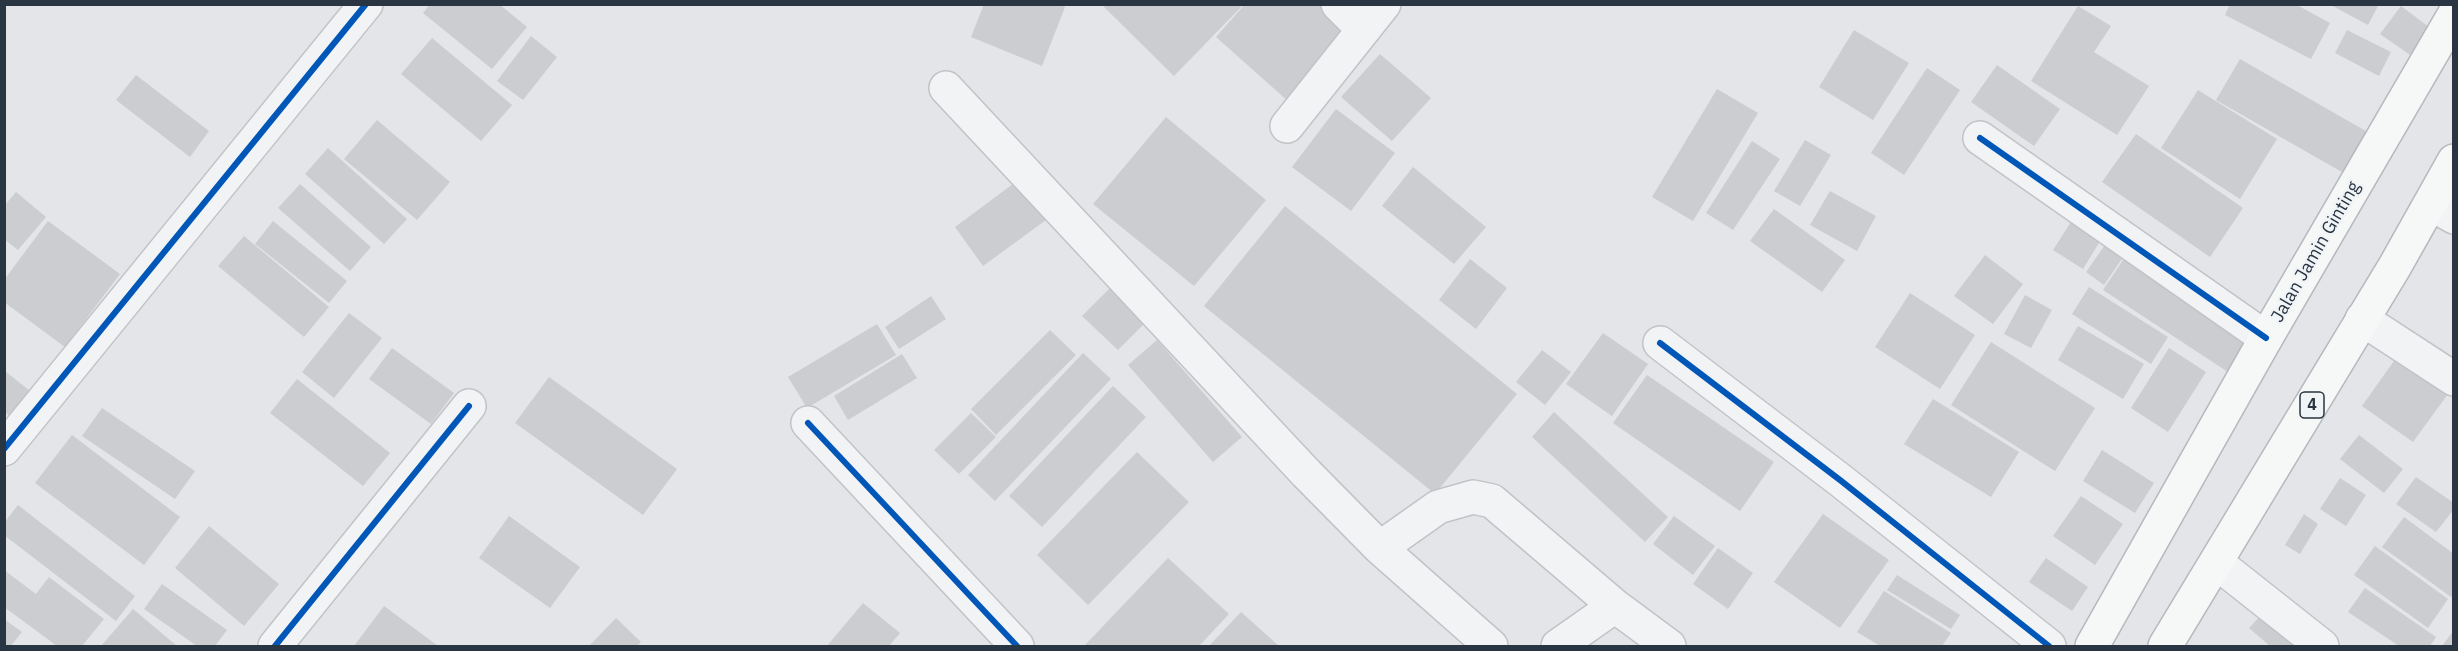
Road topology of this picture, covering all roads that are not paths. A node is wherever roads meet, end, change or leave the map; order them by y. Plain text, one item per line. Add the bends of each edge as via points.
1 (366, 4) edge
2 (1338, 4) edge
3 (1384, 4) edge
4 (2454, 15) edge
5 (1363, 29) junction
6 (946, 88) dead end
7 (1287, 126) dead end
8 (1980, 138) dead end
9 (2454, 161) edge
10 (2442, 210) edge
11 (2362, 319) junction
12 (2266, 339) junction
13 (1660, 344) dead end
14 (2454, 379) edge
15 (469, 406) dead end
16 (808, 423) dead end
17 (4, 449) edge
18 (1380, 548) junction
19 (2217, 563) junction
20 (1615, 606) junction
21 (275, 646) edge
22 (1017, 646) edge
23 (1491, 646) edge
24 (1558, 646) edge
25 (1669, 646) edge
26 (2049, 646) edge
27 (2092, 646) edge
28 (2165, 646) edge
29 (2322, 646) edge

1 - 17 street
2 - 5 street
3 - 5 street
4 - 12 highway, Jalan Jamin Ginting
5 - 7 street
6 - 18 street
8 - 12 street
9 - 10 highway, 4
10 - 11 highway, 4
11 - 14 street
11 - 19 highway, 4
12 - 27 highway, Jalan Jamin Ginting
13 - 26 street
15 - 21 street
16 - 22 street
18 - 20 street via 1438,507 1461,499 1481,498 1492,501
18 - 23 street
19 - 28 highway, 4
19 - 29 street
20 - 24 street
20 - 25 street

